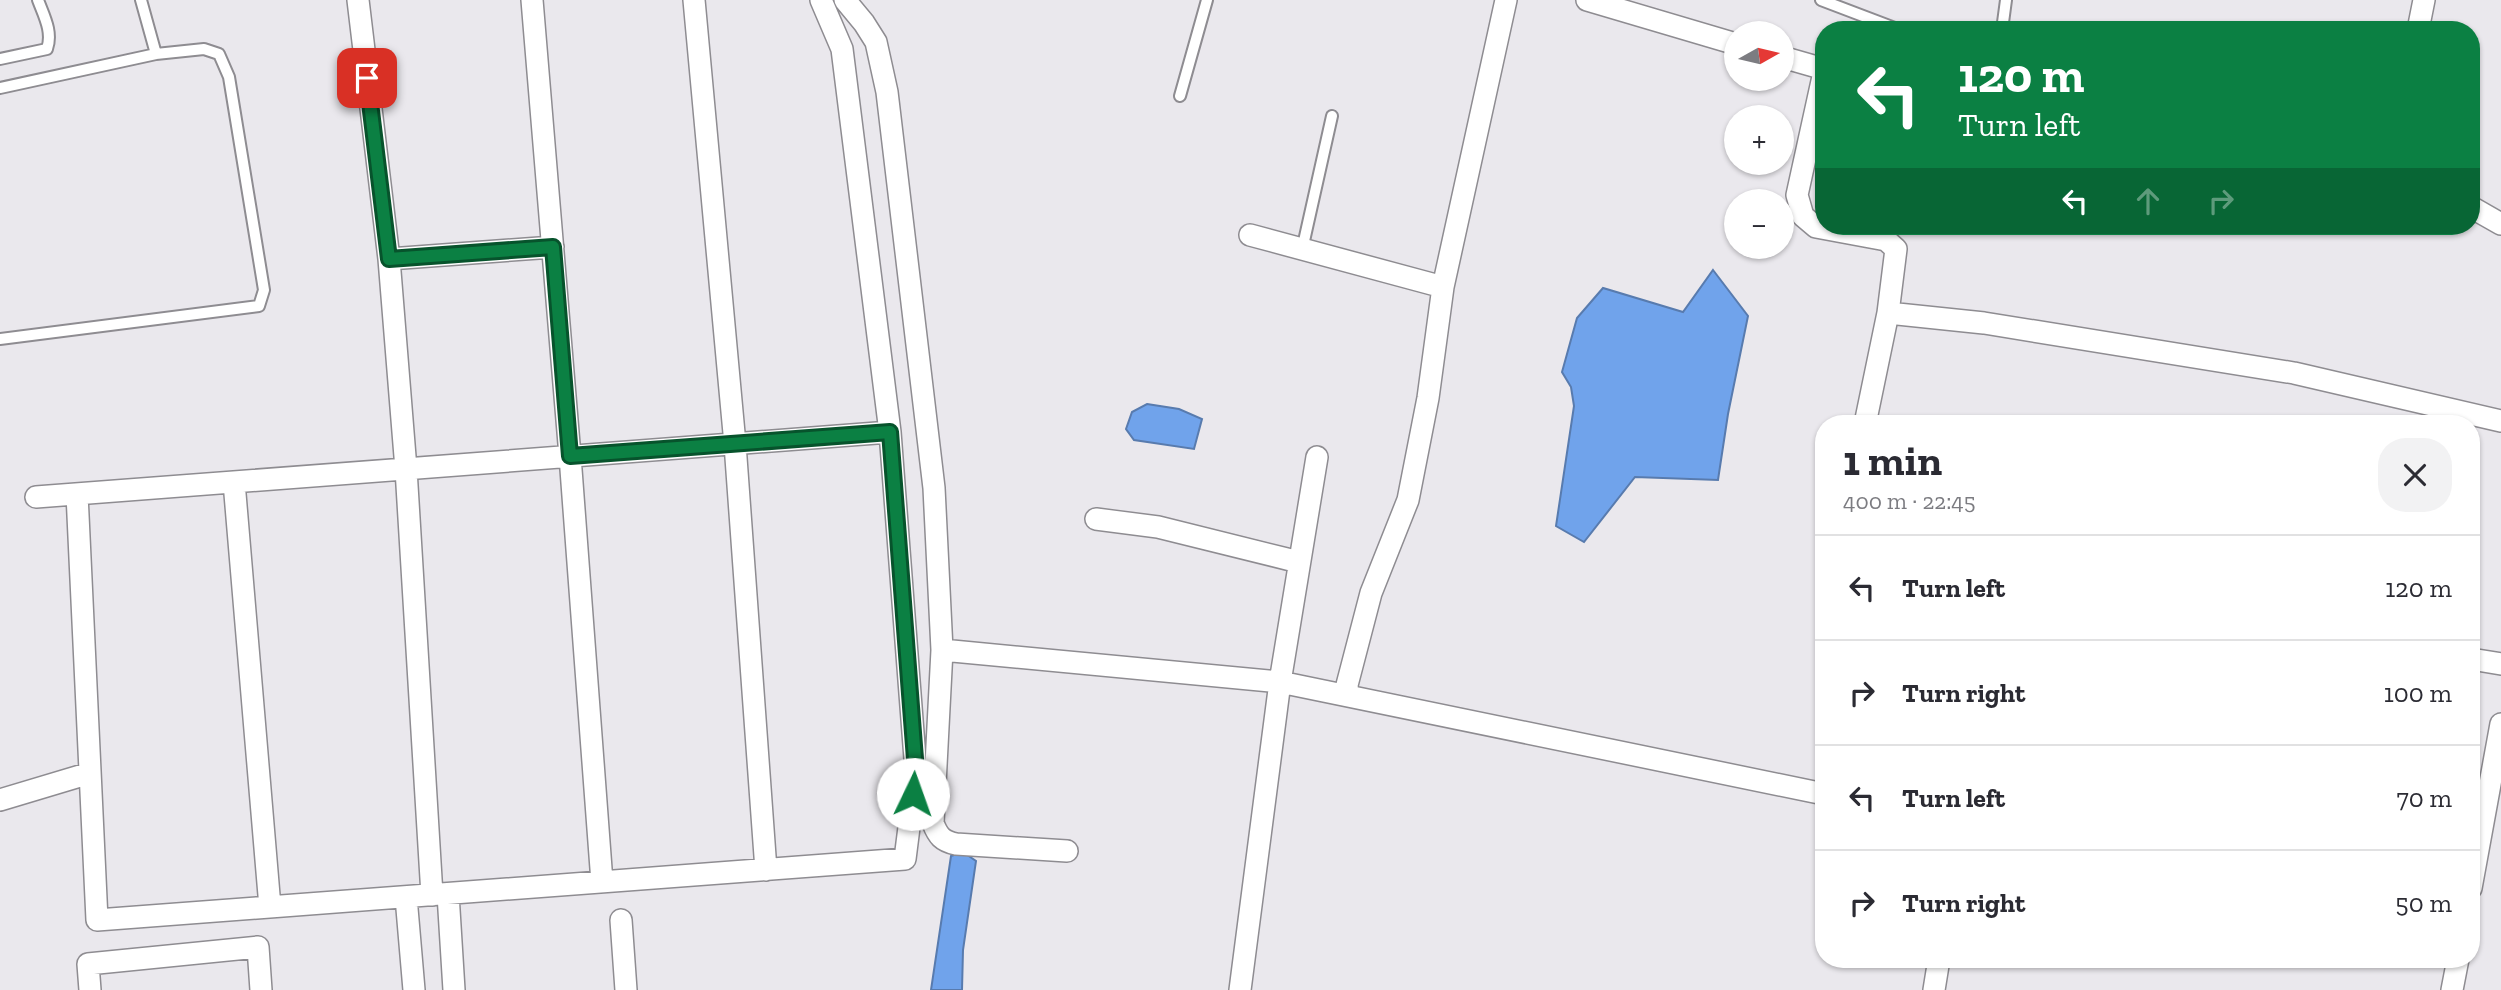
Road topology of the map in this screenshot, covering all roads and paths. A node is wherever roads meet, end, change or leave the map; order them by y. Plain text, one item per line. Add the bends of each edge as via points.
1 (38, 0) edge
2 (141, 0) edge
3 (358, 0) edge
4 (532, 0) edge
5 (694, 0) edge
6 (821, 0) edge
7 (845, 0) edge
8 (1207, 0) edge
9 (1506, 0) edge
10 (1587, 0) edge
11 (1821, 0) edge
12 (2006, 0) edge
13 (2424, 0) edge
14 (1876, 21) edge
15 (2003, 21) edge
16 (2420, 21) edge
17 (1724, 40) edge
18 (156, 54) junction
19 (0, 59) edge
20 (1794, 61) edge
21 (1815, 68) edge
22 (0, 88) edge
23 (1180, 96) dead end
24 (1815, 112) edge
25 (1332, 116) dead end
26 (2480, 212) edge
27 (2501, 224) edge
28 (1815, 226) edge
29 (1250, 235) dead end
30 (1859, 235) edge
31 (553, 247) junction
32 (1302, 251) junction
33 (389, 259) junction
34 (1443, 287) junction
35 (1888, 313) junction
36 (0, 340) edge
37 (1866, 415) edge
38 (2475, 415) edge
39 (2480, 416) edge
40 (2501, 421) edge
41 (890, 432) junction
42 (735, 444) junction
43 (570, 456) junction
44 (1317, 457) dead end
45 (406, 469) junction
46 (234, 482) junction
47 (77, 494) junction
48 (36, 497) dead end
49 (1097, 519) dead end
50 (1299, 562) junction
51 (942, 650) junction
52 (2480, 660) edge
53 (2501, 664) edge
54 (1280, 682) junction
55 (1348, 695) junction
56 (2501, 724) edge
57 (90, 773) junction
58 (1815, 792) edge
59 (0, 800) edge
60 (2480, 839) edge
61 (1067, 850) dead end
62 (766, 870) junction
63 (602, 882) junction
64 (440, 895) junction
65 (406, 897) junction
66 (270, 907) junction
67 (621, 920) dead end
68 (1938, 968) edge
69 (2456, 968) edge
70 (90, 990) edge
71 (261, 990) edge
72 (414, 990) edge
73 (454, 990) edge
74 (626, 990) edge
75 (1240, 990) edge
76 (1934, 990) edge
77 (2452, 990) edge

1 - 19 lane via 50,32 47,49
2 - 18 lane
3 - 33 street
4 - 31 street
5 - 42 street
6 - 41 street via 842,49
7 - 51 street via 876,43 887,92 934,488
8 - 23 lane
9 - 34 street
10 - 17 street
11 - 14 lane
12 - 15 lane
13 - 16 street
18 - 22 lane
18 - 36 lane via 204,49 219,54 229,77 264,290 259,306
20 - 21 street
24 - 28 street via 1797,195 1803,216
25 - 32 lane
26 - 27 street
29 - 32 street
30 - 35 street via 1886,240 1896,249
31 - 33 street
31 - 43 street
32 - 34 street
33 - 45 street
34 - 55 street via 1409,500 1371,593
35 - 37 street
35 - 38 street via 1984,323 2294,373
39 - 40 street
41 - 42 street
41 - 62 street via 916,772 905,859
42 - 43 street
42 - 62 street
43 - 45 street
43 - 63 street
44 - 50 street
45 - 46 street
45 - 64 street
46 - 47 street
46 - 66 street
47 - 48 street
47 - 57 street
49 - 50 street via 1158,527
50 - 54 street
51 - 54 street
51 - 61 street via 933,823 937,833 956,844
52 - 53 street
54 - 55 street
54 - 75 street
55 - 58 street
56 - 60 street
57 - 59 street
57 - 66 street via 97,920
62 - 63 street
63 - 64 street
64 - 65 street
64 - 73 street
65 - 66 street
65 - 72 street
67 - 74 street
68 - 76 street
69 - 77 street
70 - 71 street via 88,964 258,947

